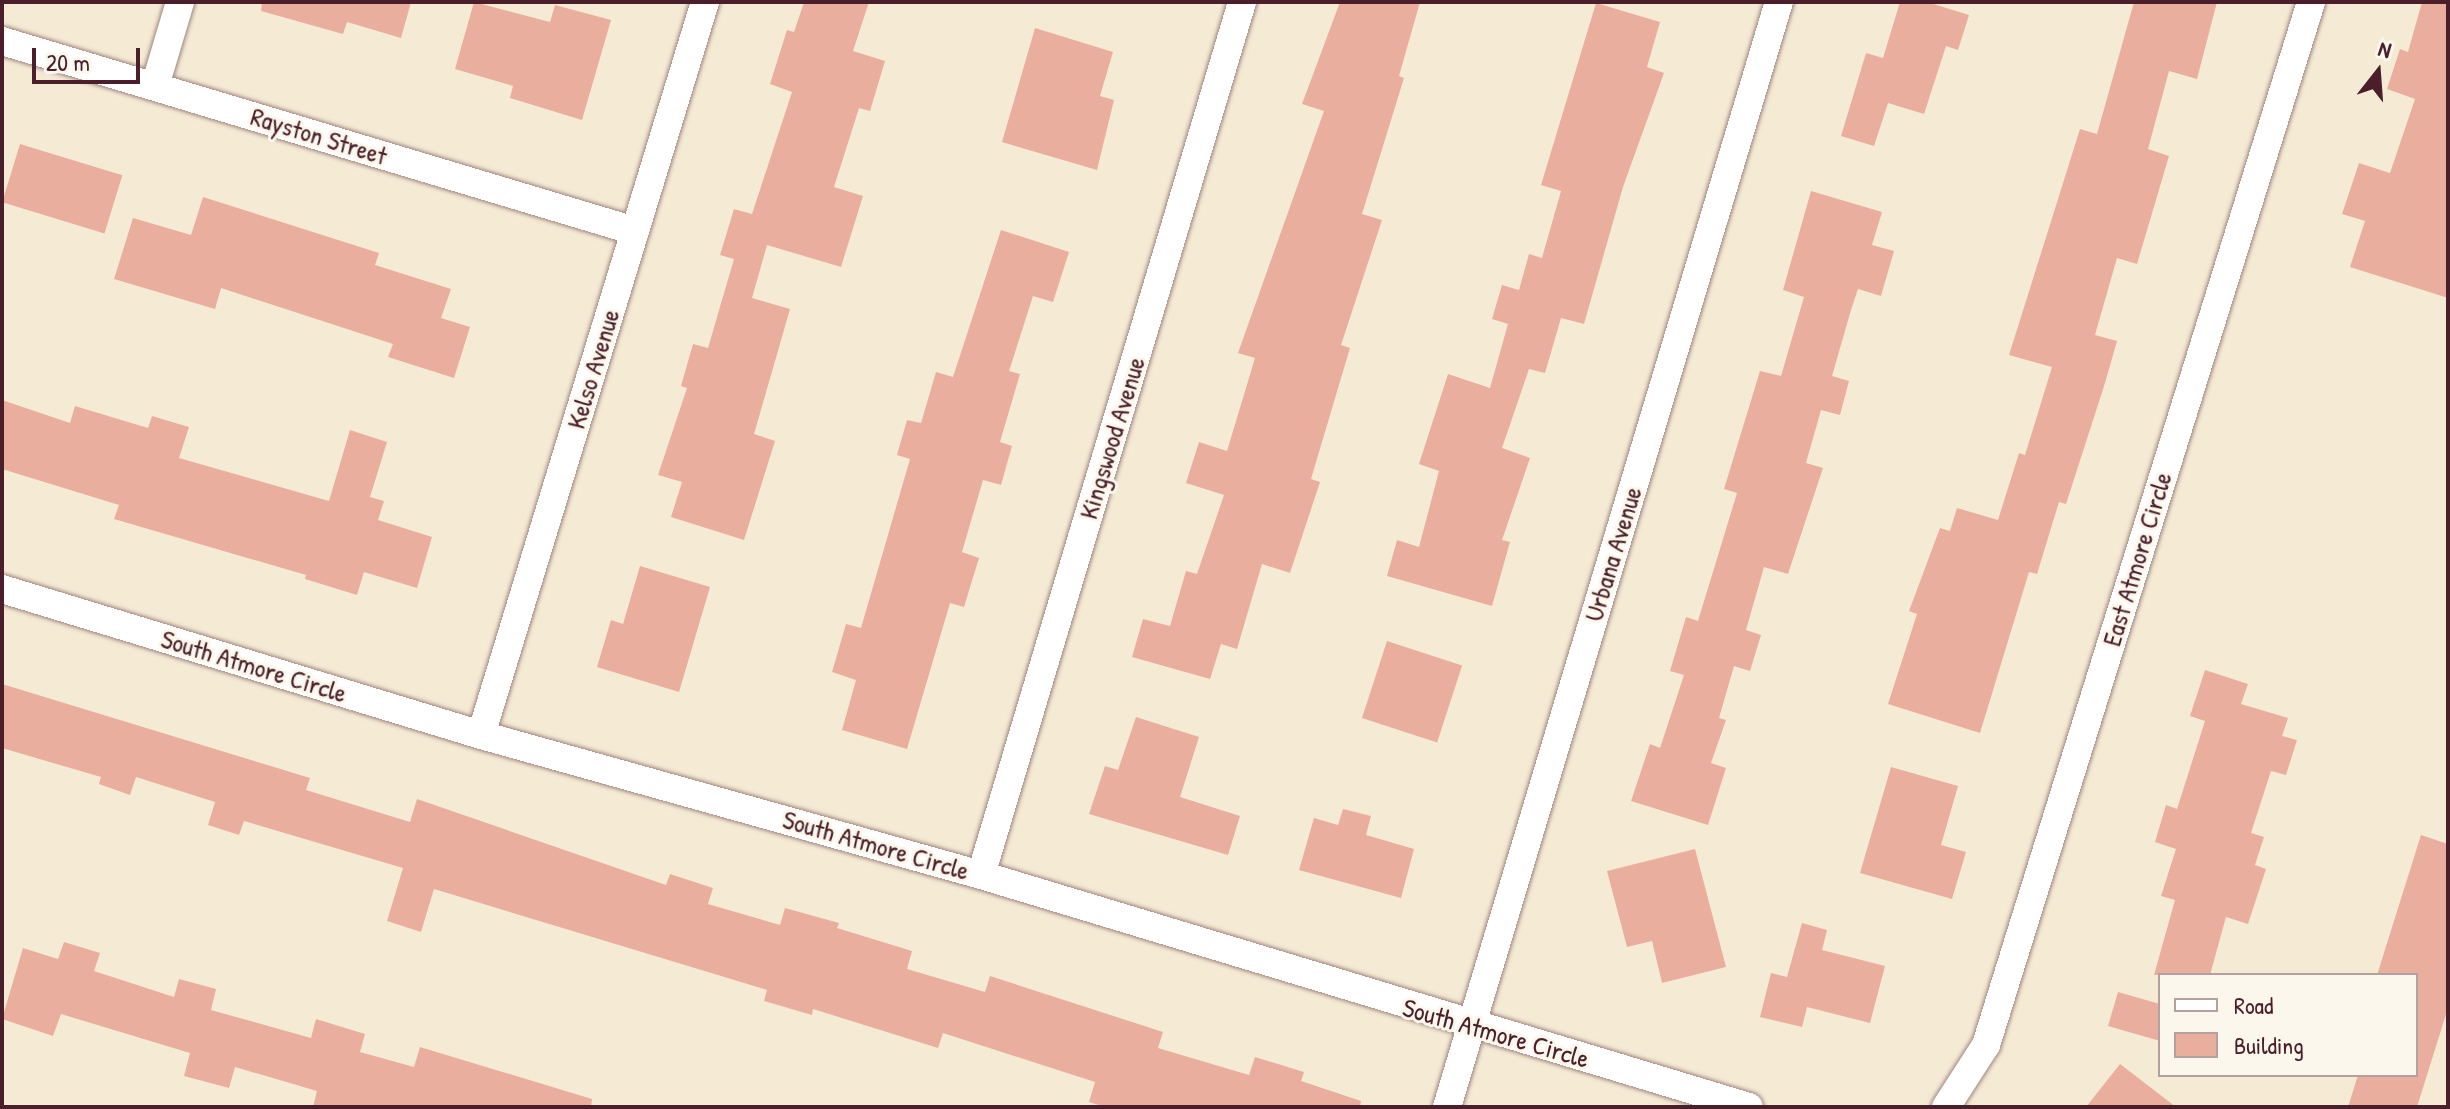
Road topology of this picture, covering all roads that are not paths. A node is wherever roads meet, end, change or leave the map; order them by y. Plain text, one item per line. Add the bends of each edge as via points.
1 (180, 2) edge
2 (705, 2) edge
3 (1242, 2) edge
4 (1779, 2) edge
5 (2311, 2) edge
6 (2, 41) edge
7 (155, 86) junction
8 (635, 231) junction
9 (2, 589) edge
10 (481, 735) junction
11 (981, 875) junction
12 (1470, 1027) junction
13 (1447, 1107) edge
14 (1749, 1107) edge
15 (1946, 1107) edge

1 - 7 street
2 - 8 street, Kelso Avenue
3 - 11 street, Kingswood Avenue
4 - 12 street, Urbana Avenue
5 - 15 street, East Atmore Circle via 1986,1045
6 - 7 street, Rayston Street
7 - 8 street, Rayston Street
8 - 10 street, Kelso Avenue
9 - 10 street, South Atmore Circle
10 - 11 street, South Atmore Circle
11 - 12 street, South Atmore Circle
12 - 13 street, Urbana Avenue
12 - 14 street, South Atmore Circle

